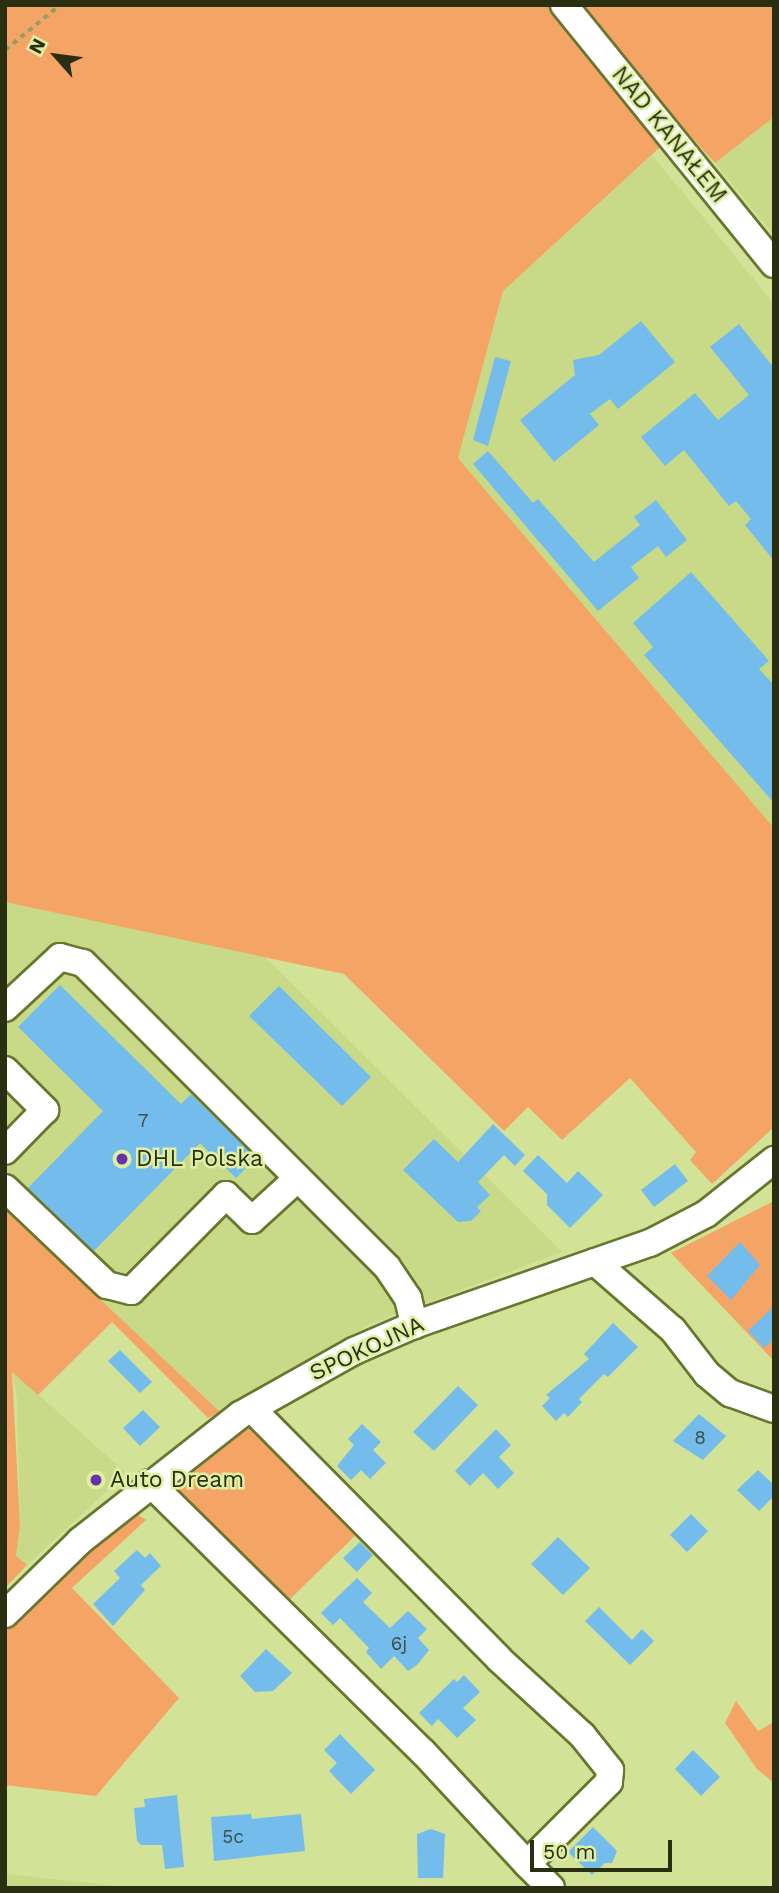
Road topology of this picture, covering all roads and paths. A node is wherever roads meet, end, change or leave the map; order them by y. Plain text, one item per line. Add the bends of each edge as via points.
1 (60, 5) edge
2 (564, 5) edge
3 (5, 50) edge
4 (774, 264) edge
5 (5, 1009) edge
6 (5, 1070) edge
7 (5, 1151) edge
8 (774, 1160) edge
9 (298, 1178) junction
10 (5, 1188) edge
11 (595, 1262) junction
12 (414, 1325) junction
13 (252, 1409) junction
14 (774, 1409) edge
15 (150, 1483) junction
16 (5, 1614) edge
17 (527, 1864) junction
18 (551, 1888) edge

1 - 3 path
2 - 4 street, NAD KANAŁEM
5 - 9 street via 60,957 83,963
6 - 7 street via 45,1110
8 - 11 street, SPOKOJNA via 706,1214 650,1243
9 - 10 street via 252,1220 226,1195 131,1291 107,1285
9 - 12 street via 402,1285
11 - 12 street, SPOKOJNA
11 - 14 street via 673,1330 707,1374 730,1393
12 - 13 street, SPOKOJNA via 354,1351
13 - 15 street, SPOKOJNA
13 - 17 street via 499,1659 582,1735 610,1770 610,1782
15 - 16 street, SPOKOJNA via 80,1541
15 - 17 street via 423,1752
17 - 18 street

